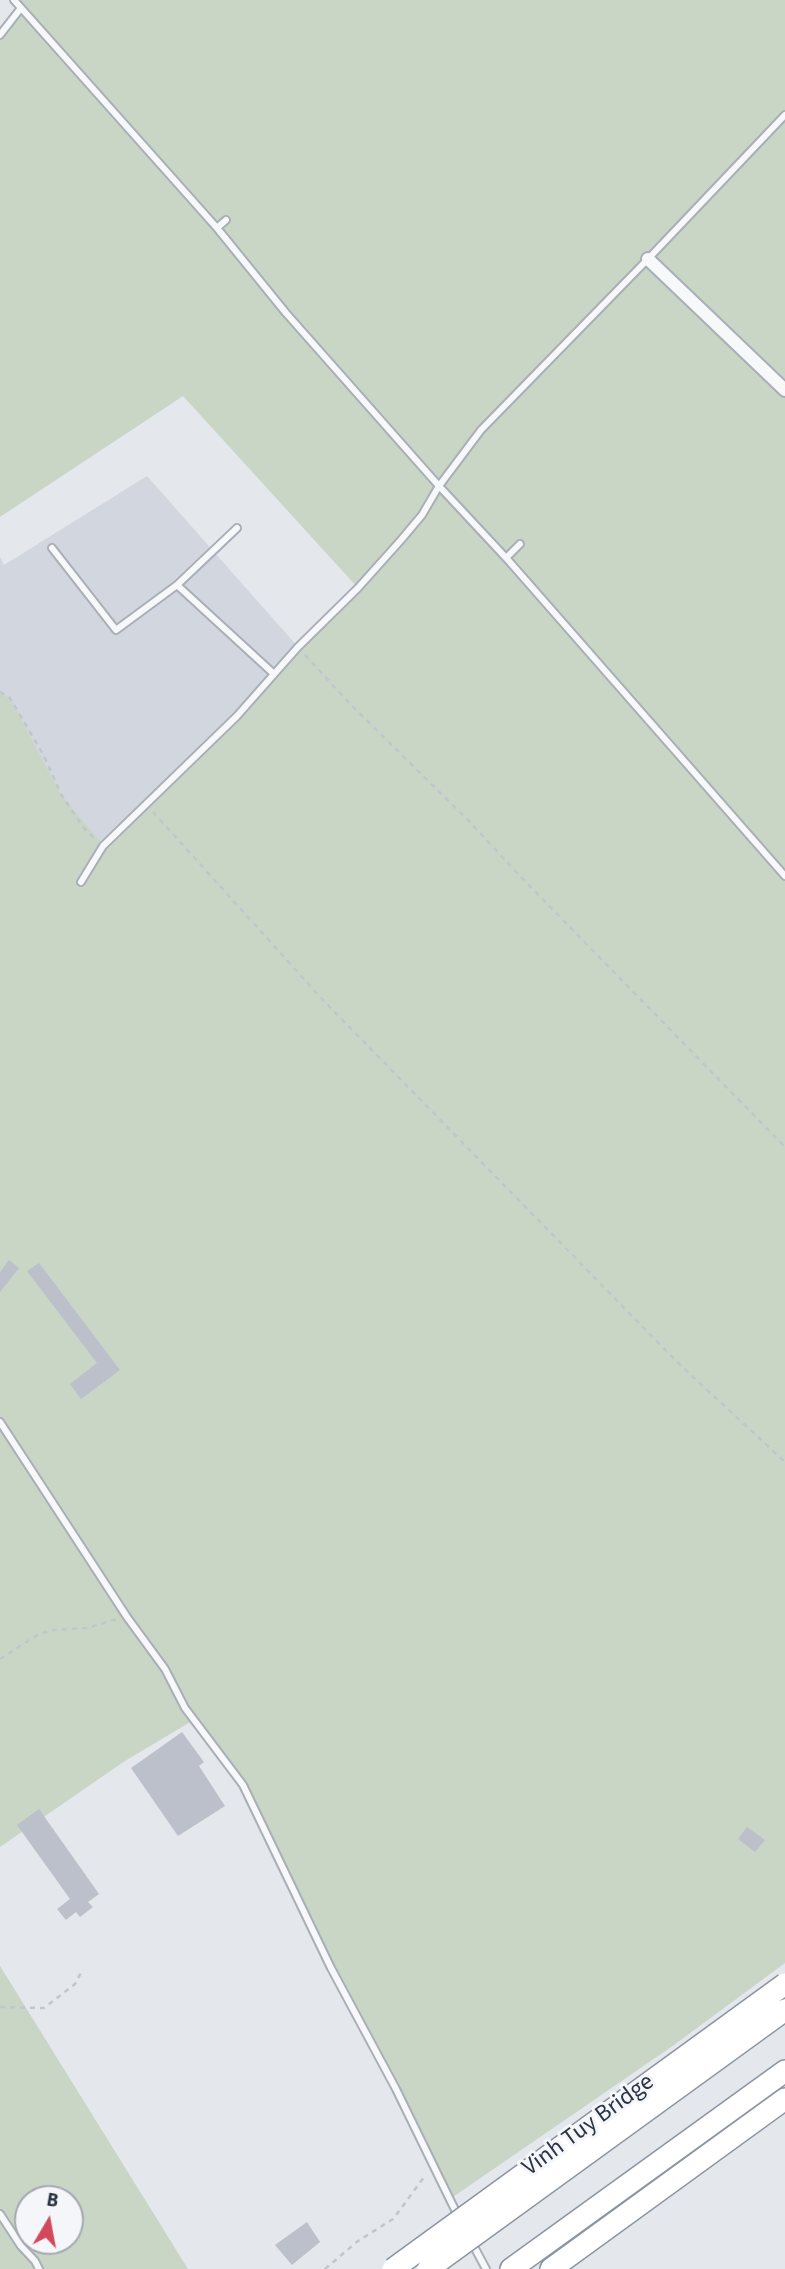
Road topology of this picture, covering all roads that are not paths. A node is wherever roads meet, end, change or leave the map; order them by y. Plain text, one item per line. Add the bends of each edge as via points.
1 (14, 0) edge
2 (22, 8) junction
3 (0, 35) edge
4 (785, 115) edge
5 (226, 220) dead end
6 (217, 229) junction
7 (648, 259) junction
8 (785, 390) edge
9 (439, 486) junction
10 (237, 528) dead end
11 (520, 544) dead end
12 (52, 548) dead end
13 (506, 558) junction
14 (177, 585) junction
15 (274, 674) junction
16 (785, 876) edge
17 (81, 882) dead end
18 (0, 1422) edge
19 (785, 1984) edge
20 (785, 2010) edge
21 (785, 2071) edge
22 (785, 2099) edge
23 (785, 2108) edge
24 (0, 2214) edge
25 (462, 2222) dead end
26 (468, 2234) dead end
27 (39, 2269) edge
28 (393, 2269) edge
29 (428, 2269) edge
30 (486, 2269) edge
31 (511, 2269) edge
32 (551, 2269) edge
33 (563, 2269) edge

1 - 2 lane
2 - 3 lane
2 - 6 lane
4 - 7 lane
5 - 6 lane
6 - 9 lane
7 - 8 street
7 - 9 lane via 481,430
9 - 13 lane
9 - 15 lane via 401,540
10 - 14 lane
11 - 13 lane
12 - 14 lane via 117,630
13 - 16 lane
14 - 15 lane
15 - 17 lane via 103,846
18 - 25 lane via 165,1669 185,1708 243,1785
19 - 28 highway, Vinh Tuy Bridge, bridge
20 - 29 highway, Vinh Tuy Bridge, bridge
21 - 31 highway
22 - 32 highway
23 - 33 lane
24 - 27 lane
26 - 30 lane

